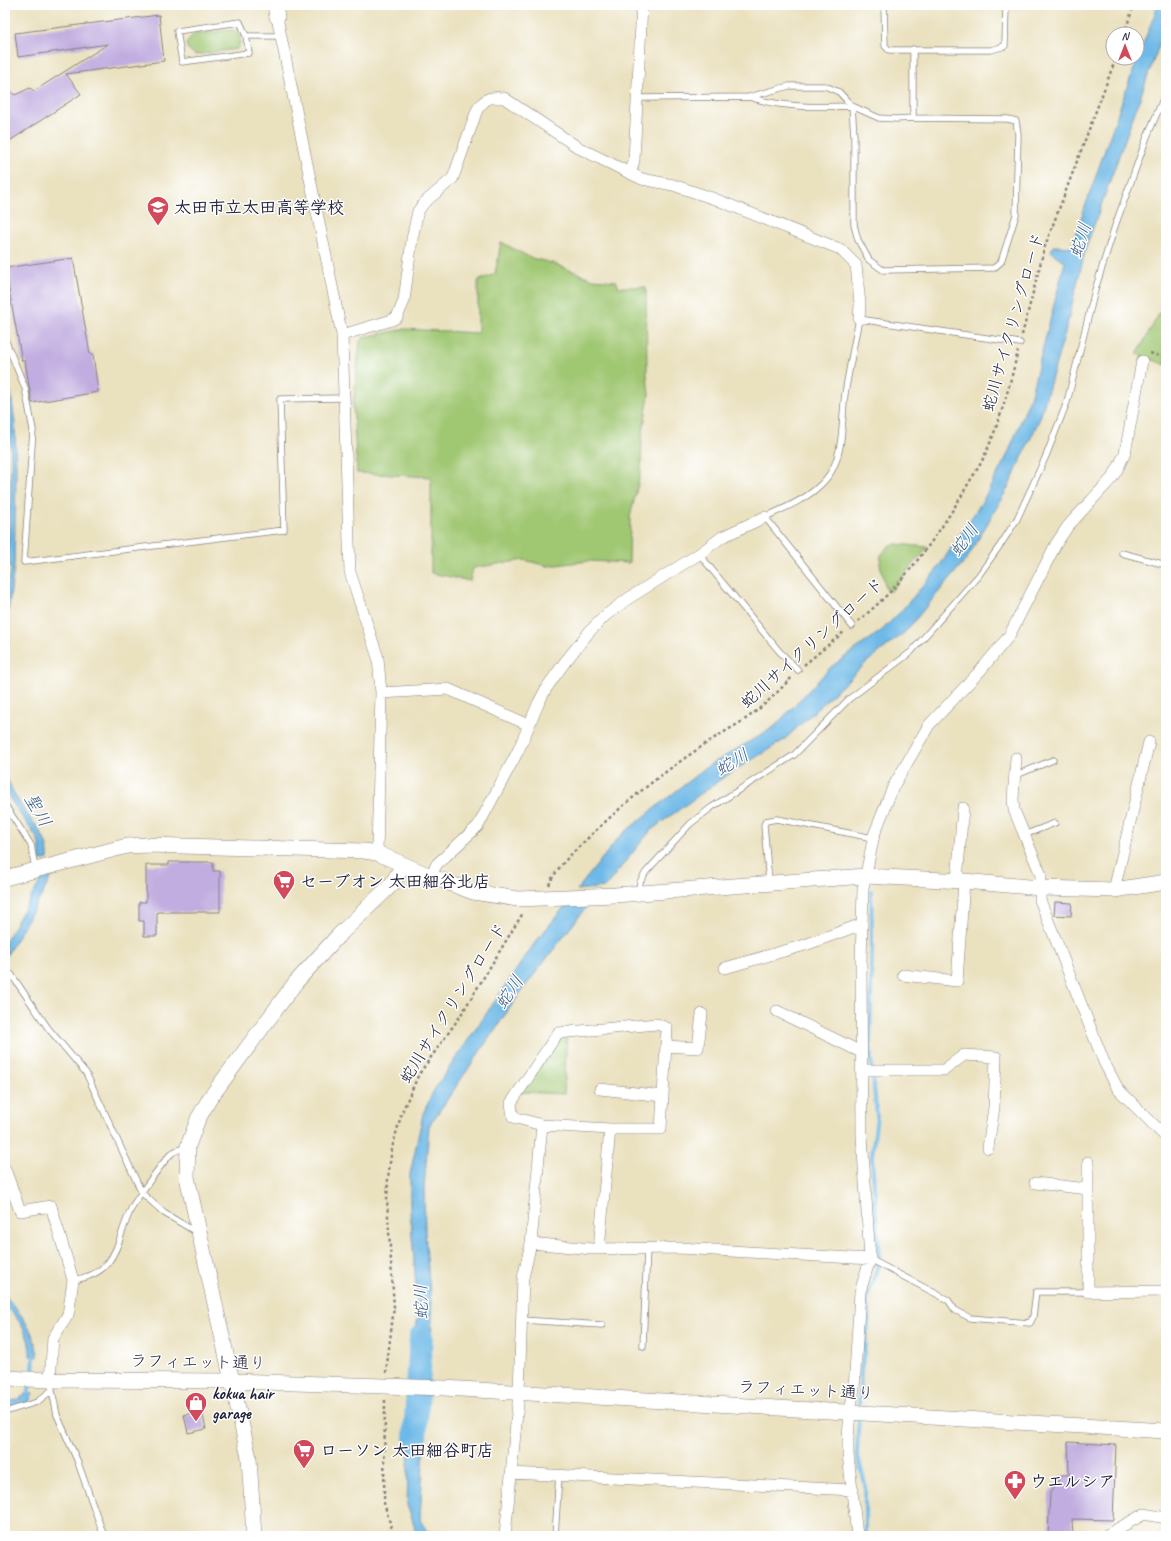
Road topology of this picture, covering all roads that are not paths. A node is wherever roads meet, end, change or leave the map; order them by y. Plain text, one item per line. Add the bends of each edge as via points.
1 (642, 5) edge
2 (884, 5) edge
3 (1006, 5) edge
4 (276, 11) edge
5 (246, 36) junction
6 (281, 36) junction
7 (913, 49) junction
8 (1166, 92) edge
9 (749, 97) junction
10 (638, 98) junction
11 (852, 106) junction
12 (913, 118) junction
13 (631, 172) junction
14 (859, 319) junction
15 (342, 335) junction
16 (5, 339) edge
17 (1020, 343) road end
18 (1142, 361) dead end
19 (345, 398) junction
20 (765, 517) junction
21 (1122, 552) dead end
22 (699, 554) junction
23 (1166, 565) edge
24 (852, 626) road end
25 (798, 670) road end
26 (381, 693) junction
27 (529, 725) junction
28 (1149, 742) dead end
29 (1016, 758) dead end
30 (1053, 760) dead end
31 (1014, 774) junction
32 (5, 805) edge
33 (963, 808) dead end
34 (1055, 823) dead end
35 (1024, 835) junction
36 (873, 838) junction
37 (377, 853) junction
38 (403, 865) junction
39 (35, 870) junction
40 (430, 876) junction
41 (865, 876) junction
42 (5, 878) edge
43 (961, 881) junction
44 (1166, 882) edge
45 (769, 883) junction
46 (1040, 888) junction
47 (1114, 890) junction
48 (638, 894) junction
49 (862, 924) junction
50 (725, 968) dead end
51 (5, 974) edge
52 (903, 975) dead end
53 (778, 1011) dead end
54 (702, 1014) dead end
55 (666, 1046) junction
56 (861, 1052) junction
57 (862, 1070) junction
58 (600, 1089) dead end
59 (663, 1096) junction
60 (542, 1125) junction
61 (610, 1129) junction
62 (1166, 1137) edge
63 (188, 1146) junction
64 (988, 1148) dead end
65 (1088, 1162) dead end
66 (5, 1169) edge
67 (1035, 1183) dead end
68 (1088, 1189) junction
69 (142, 1193) junction
70 (199, 1233) junction
71 (531, 1243) junction
72 (647, 1248) junction
73 (599, 1249) junction
74 (870, 1259) junction
75 (73, 1280) junction
76 (1166, 1291) edge
77 (1088, 1292) junction
78 (522, 1320) junction
79 (602, 1325) dead end
80 (643, 1346) dead end
81 (5, 1378) edge
82 (233, 1381) junction
83 (51, 1385) junction
84 (519, 1392) junction
85 (5, 1412) edge
86 (850, 1412) junction
87 (1166, 1431) edge
88 (511, 1473) junction
89 (559, 1475) junction
90 (853, 1490) junction
91 (1166, 1518) edge
92 (104, 1536) edge
93 (254, 1536) edge
94 (505, 1536) edge
95 (555, 1536) edge
96 (857, 1536) edge
97 (1105, 1536) edge

1 - 10 street
2 - 7 lane via 885,46 889,50
3 - 7 lane via 1005,46 991,50
4 - 6 street
5 - 5 lane via 249,53 182,62 176,32 240,22
5 - 6 lane
6 - 15 street
7 - 12 lane
8 - 48 lane via 1114,226 1067,402 1017,519 1001,544 979,575 911,652 849,699 794,754 690,824 646,872 640,882
9 - 10 lane
9 - 11 lane via 783,106
9 - 11 lane via 789,86 825,86 839,92
10 - 13 street
11 - 12 lane via 879,118
11 - 12 lane via 854,225 858,240 869,260 883,270 994,268 1001,262 1016,215 1016,121
13 - 14 street via 642,179 673,185 715,199 840,249 856,265
13 - 15 street via 579,148 504,98 492,96 483,100 477,110 453,178 418,211 404,301 397,317
14 - 17 lane
14 - 20 lane via 845,394 838,457 834,468 813,491 793,505
15 - 19 street
16 - 19 lane via 25,388 33,430 24,562 284,530 280,399
18 - 36 street via 1125,453 1118,468 1068,526 1056,544 1009,636 929,725 893,787
19 - 26 street via 350,572 378,658
20 - 22 street via 722,537
20 - 24 lane
21 - 23 lane
22 - 25 lane via 779,651
22 - 27 street via 606,615 556,674
26 - 27 street via 448,689
26 - 37 street
27 - 40 street via 478,826 437,864
28 - 47 street
29 - 31 street
30 - 31 lane
31 - 35 street via 1014,810
32 - 39 lane via 31,845
33 - 43 street
34 - 35 lane
35 - 46 street via 1041,875
36 - 41 street
36 - 45 lane via 777,819 766,821 764,825
37 - 38 street
37 - 39 street via 349,849 138,845
38 - 40 street
38 - 63 street via 392,884 338,936 291,988 210,1098 198,1119
39 - 42 street
40 - 48 street via 473,892 500,897
41 - 43 street
41 - 45 street
41 - 49 street
43 - 46 street
43 - 52 street via 957,981
44 - 47 street
45 - 48 street
46 - 47 street
46 - 62 street via 1040,900 1104,1062 1118,1089
49 - 50 street via 806,945
49 - 56 street
51 - 69 lane via 11,974 48,1028 86,1072
53 - 56 street
54 - 55 street via 698,1048
55 - 59 street
55 - 60 street via 667,1028 657,1024 558,1033 511,1103 513,1117
56 - 57 street
57 - 64 street via 944,1070 964,1055 996,1057 994,1107
57 - 74 street via 862,1136
58 - 59 street
59 - 61 street via 661,1129
60 - 61 street
60 - 71 street
61 - 73 street
63 - 69 lane via 173,1153
63 - 70 street via 187,1177
65 - 68 street
66 - 75 street via 20,1211 51,1206
67 - 68 street
68 - 77 street
69 - 70 lane via 164,1213
69 - 75 lane via 132,1207 119,1245 106,1266 89,1278
70 - 82 street
71 - 73 street
71 - 78 street via 523,1278
72 - 73 street
72 - 74 street
72 - 80 lane
74 - 77 lane via 948,1300 955,1310 970,1318 1030,1323 1036,1292
74 - 86 street via 860,1292 854,1390
75 - 83 street via 68,1315 54,1338
76 - 77 street
78 - 79 lane
78 - 84 street
81 - 83 street, ラフィエット通り
82 - 83 street, ラフィエット通り
82 - 84 street, ラフィエット通り via 388,1380 444,1388
82 - 93 street via 249,1458
83 - 85 lane via 37,1402
83 - 92 lane via 57,1415 77,1460
84 - 86 street, ラフィエット通り
84 - 88 street
86 - 87 street, ラフィエット通り
86 - 90 street via 848,1454
88 - 89 street
88 - 94 street
89 - 90 street
89 - 95 lane
90 - 96 street
91 - 97 street via 1144,1514

